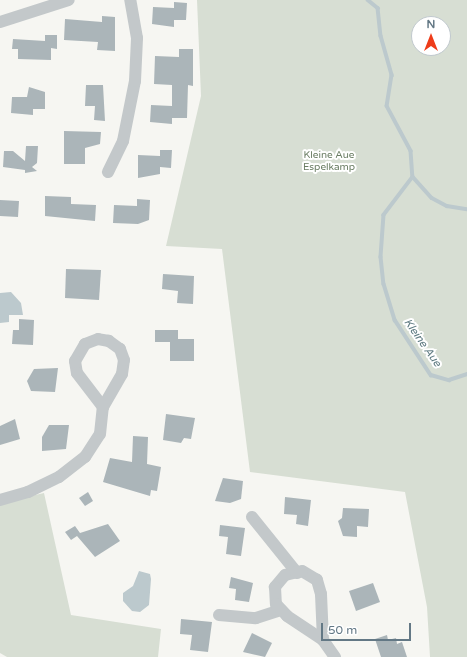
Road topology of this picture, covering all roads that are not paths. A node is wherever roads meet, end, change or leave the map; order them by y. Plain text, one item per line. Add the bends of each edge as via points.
1 (69, 0) edge
2 (130, 0) edge
3 (36, 5) edge
4 (0, 22) edge
5 (108, 172) dead end
6 (104, 408) junction
7 (0, 500) edge
8 (252, 517) dead end
9 (297, 572) junction
10 (282, 610) junction
11 (220, 615) dead end
12 (323, 640) junction
13 (335, 657) edge

1 - 3 street
2 - 5 street via 136,38 135,81 123,141
3 - 4 street
6 - 6 street via 122,374 124,360 120,350 110,342 98,340 85,344 75,361 77,373
6 - 7 street via 100,434 85,457 59,478 28,492
8 - 9 street
9 - 10 street via 285,575 275,587 276,604
9 - 12 street via 302,571 317,580 321,594
10 - 11 street via 256,618
10 - 12 street
12 - 13 street

